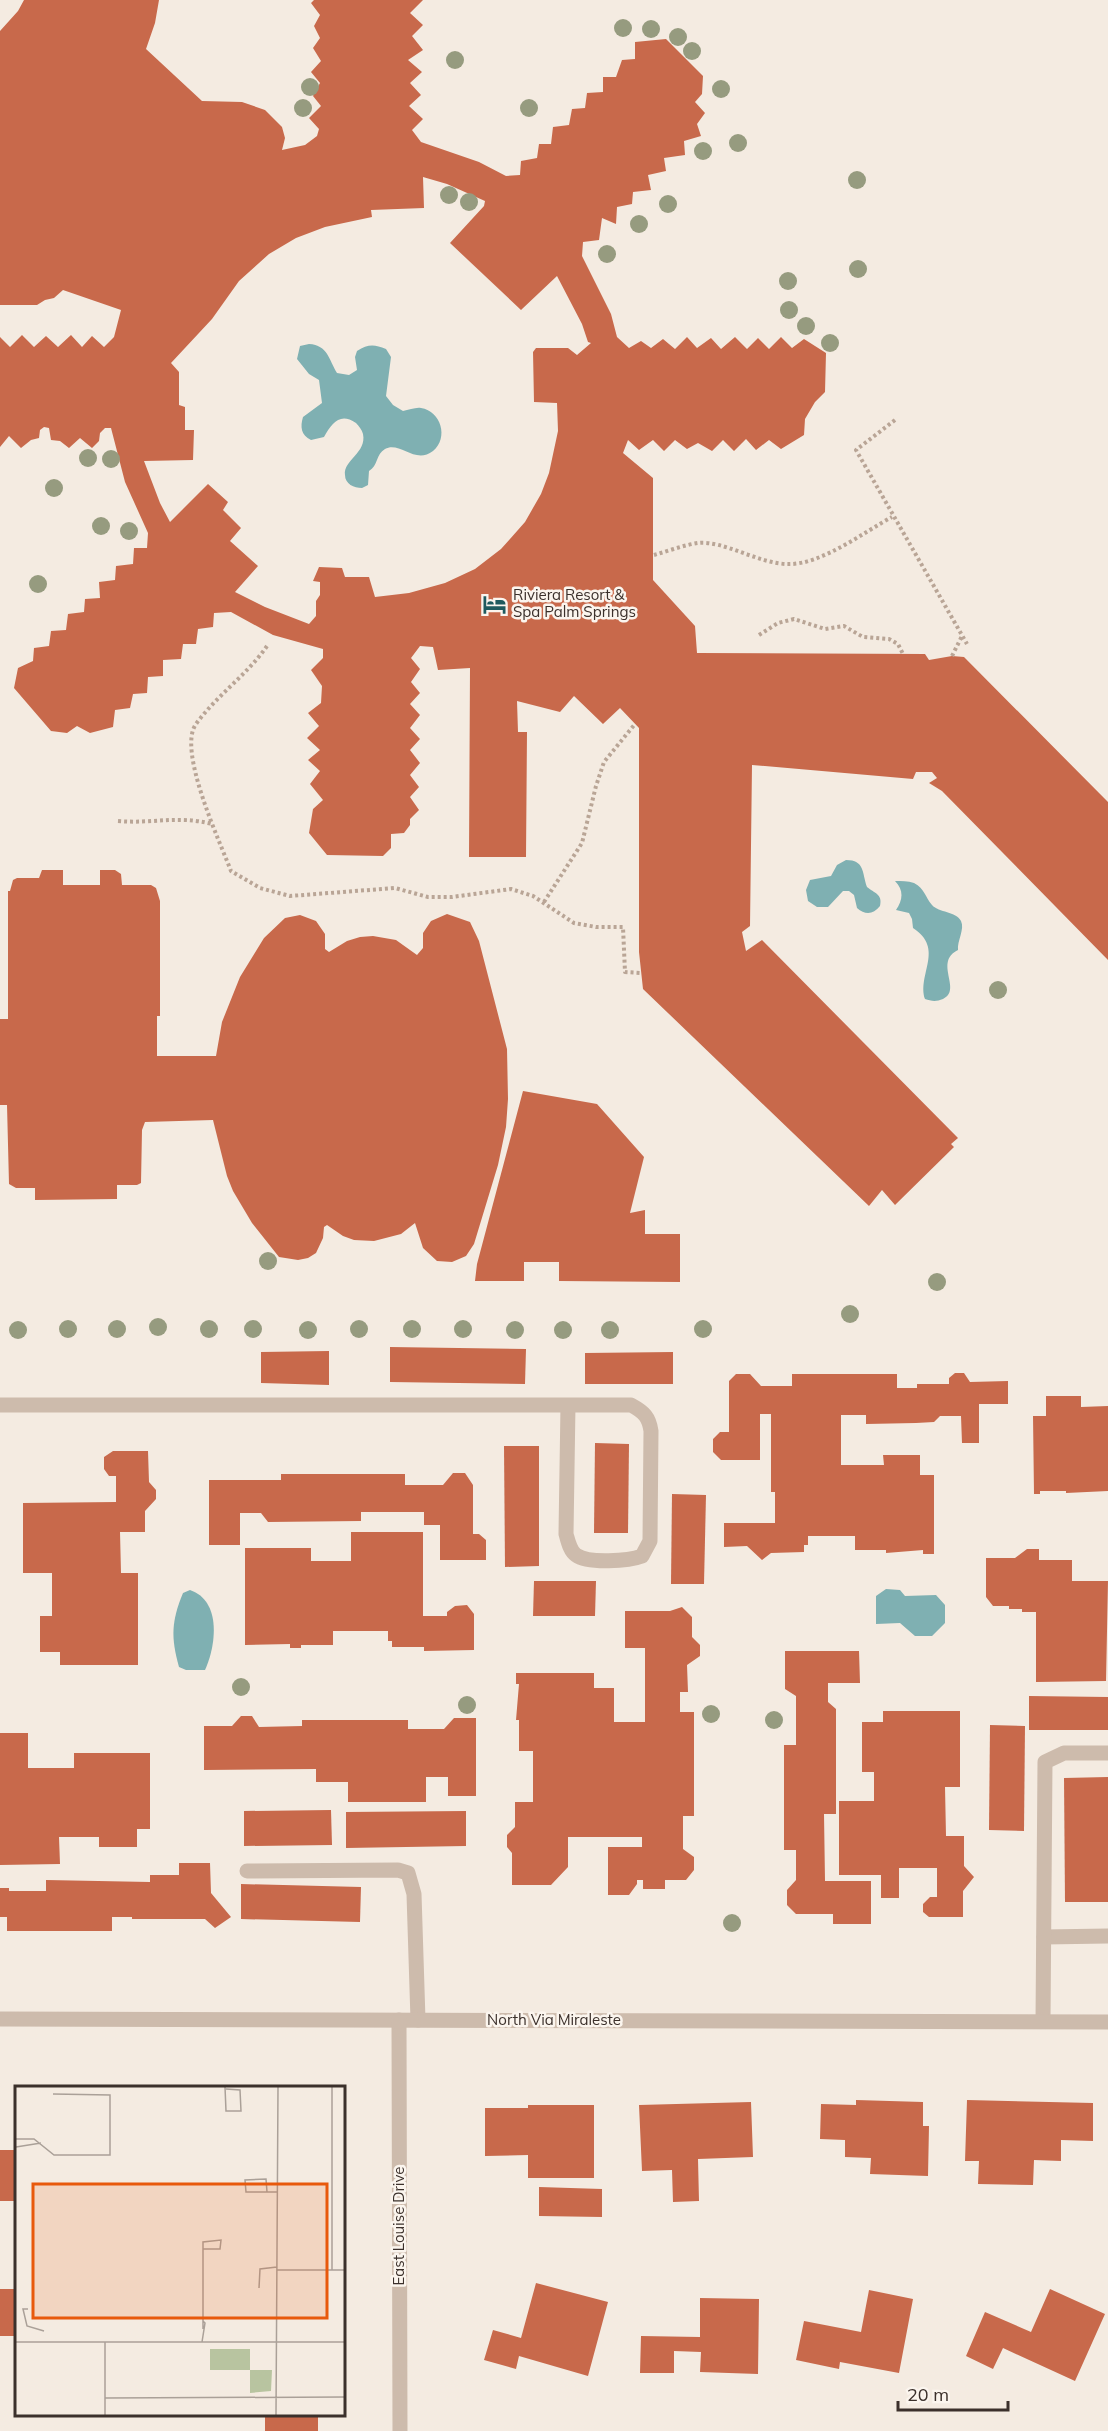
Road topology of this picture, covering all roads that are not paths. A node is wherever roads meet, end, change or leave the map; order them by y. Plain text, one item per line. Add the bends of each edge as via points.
1 (0, 1405) edge
2 (568, 1405) junction
3 (1108, 1753) edge
4 (247, 1871) dead end
5 (1108, 1936) edge
6 (1044, 1937) junction
7 (0, 2019) edge
8 (399, 2020) junction
9 (418, 2020) junction
10 (1043, 2021) junction
11 (1108, 2022) edge
12 (400, 2431) edge

1 - 2 street
2 - 2 street via 631,1405 642,1410 649,1420 650,1542 642,1556 590,1560 576,1555 570,1545 566,1534
3 - 6 street via 1064,1753 1046,1762
4 - 9 street via 408,1872 414,1894
5 - 6 street
6 - 10 street
7 - 8 street, North Via Miraleste
8 - 9 street, North Via Miraleste
8 - 12 street, East Louise Drive
9 - 10 street, North Via Miraleste
10 - 11 street, North Via Miraleste

